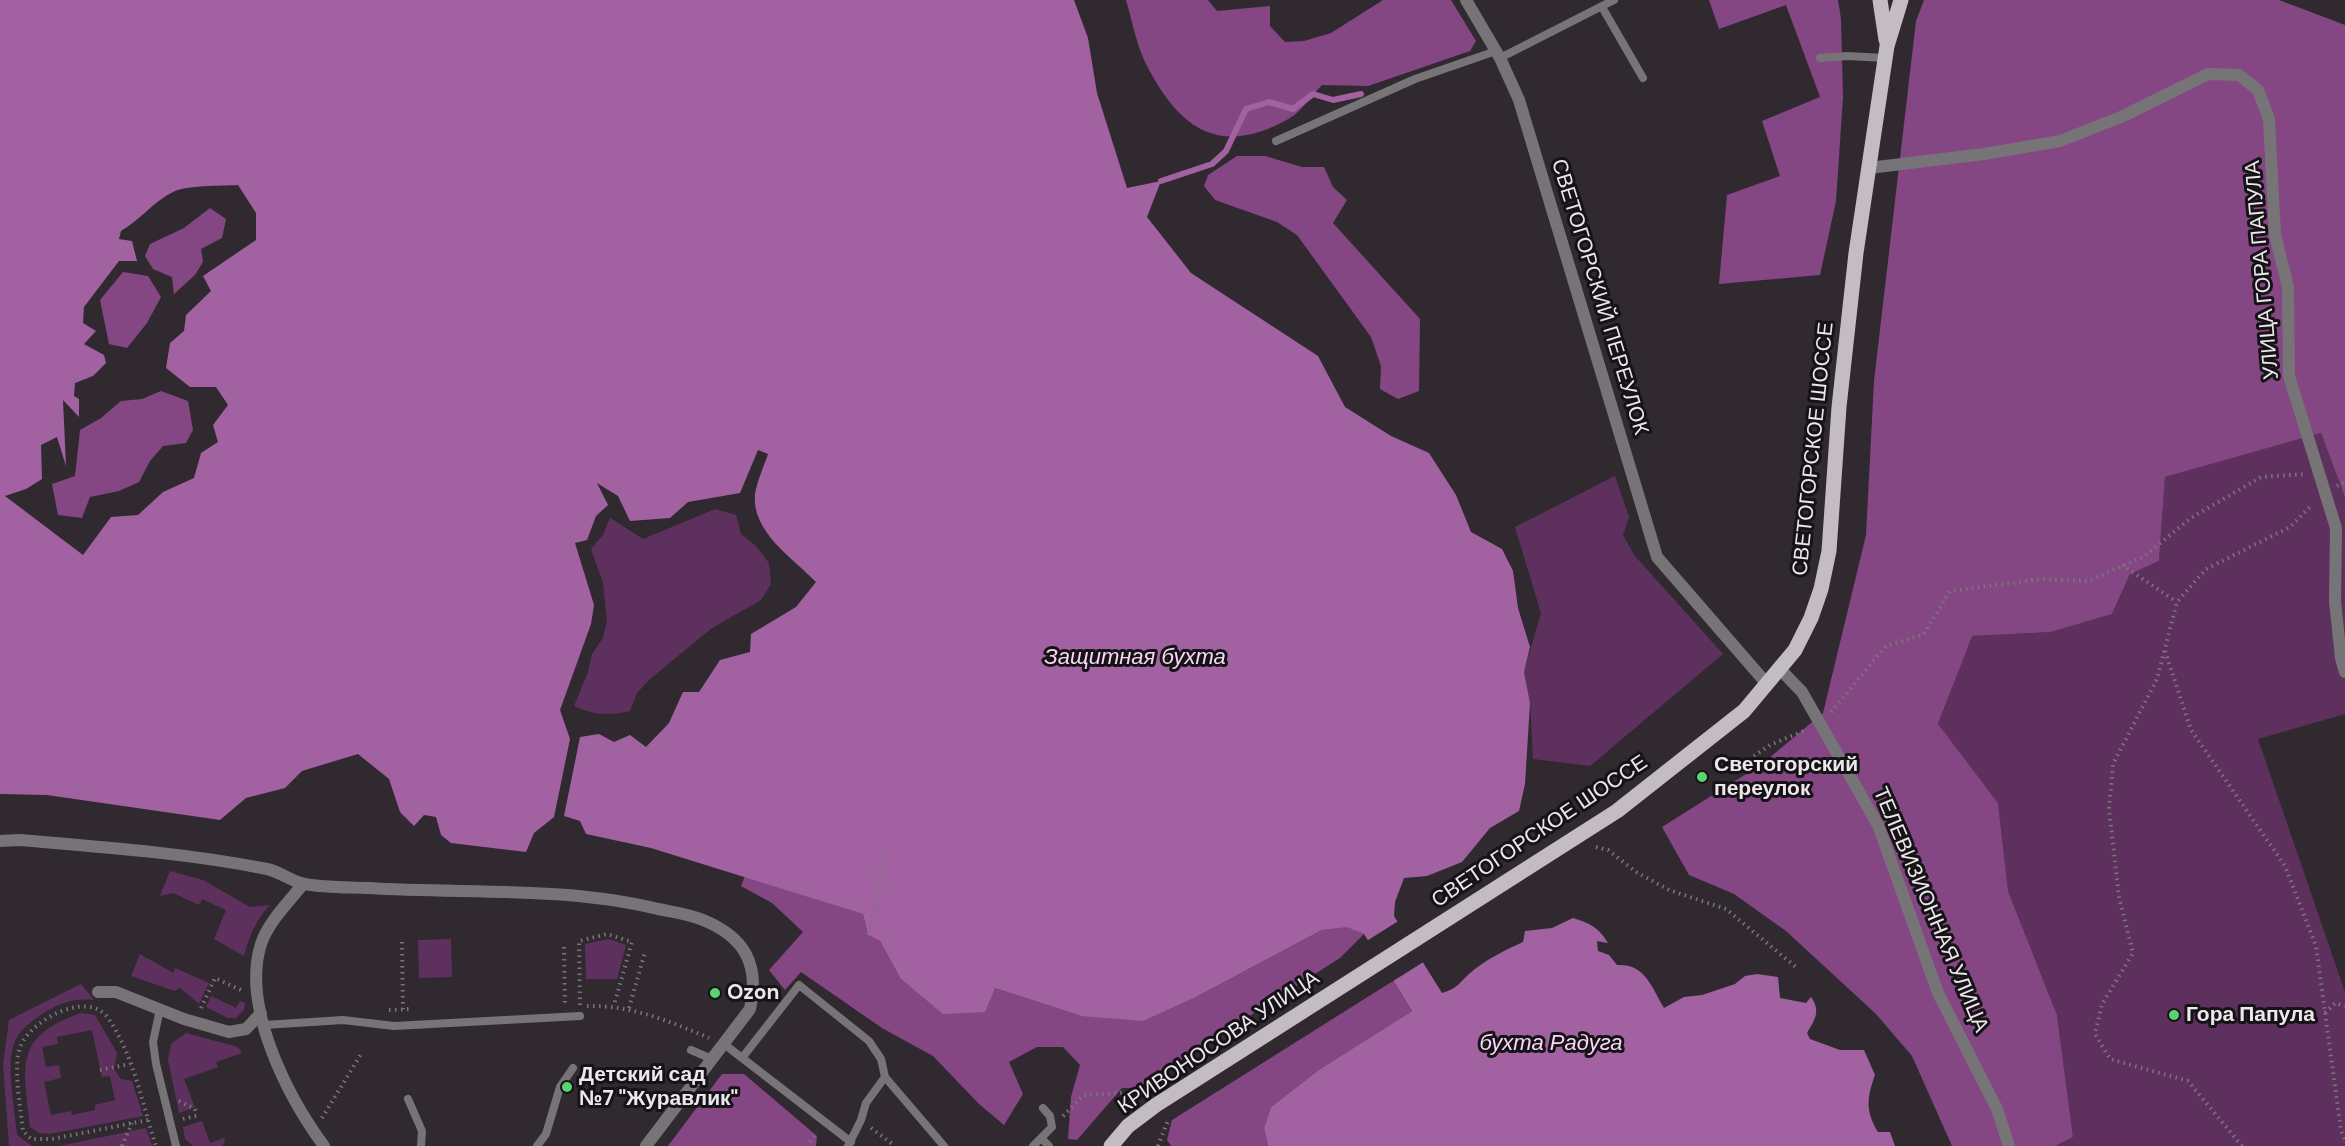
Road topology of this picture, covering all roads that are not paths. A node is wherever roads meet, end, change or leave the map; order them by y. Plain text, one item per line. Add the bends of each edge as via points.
1 (1466, 0) edge
2 (1614, 0) edge
3 (1880, 0) edge
4 (1901, 0) edge
5 (1602, 7) junction
6 (1886, 52) junction
7 (1498, 55) junction
8 (1820, 58) dead end
9 (1643, 78) dead end
10 (1276, 141) dead end
11 (1869, 168) junction
12 (1779, 669) junction
13 (2345, 672) edge
14 (1767, 684) junction
15 (0, 841) edge
16 (303, 884) junction
17 (1353, 979) joint
18 (98, 992) dead end
19 (160, 1009) junction
20 (580, 1016) dead end
21 (262, 1019) junction
22 (724, 1044) junction
23 (692, 1050) dead end
24 (742, 1058) junction
25 (712, 1059) junction
26 (573, 1068) dead end
27 (885, 1077) junction
28 (408, 1099) dead end
29 (1043, 1108) dead end
30 (1041, 1138) junction
31 (849, 1144) edge
32 (176, 1146) edge
33 (324, 1146) edge
34 (421, 1146) edge
35 (537, 1146) edge
36 (646, 1146) edge
37 (944, 1146) edge
38 (1033, 1146) edge
39 (1049, 1146) edge
40 (1111, 1146) edge
41 (2009, 1146) edge

1 - 7 street, СВЕТОГОРСКИЙ ПЕРЕУЛОК
2 - 5 lane
3 - 6 main road, СВЕТОГОРСКОЕ ШОССЕ
4 - 6 main road, СВЕТОГОРСКОЕ ШОССЕ
5 - 7 lane
5 - 9 lane
6 - 8 lane
6 - 11 main road, СВЕТОГОРСКОЕ ШОССЕ
7 - 10 lane via 1415,79
7 - 14 street, СВЕТОГОРСКИЙ ПЕРЕУЛОК via 1519,100 1657,557
11 - 12 main road, СВЕТОГОРСКОЕ ШОССЕ via 1839,407 1829,551 1811,618 1795,650
11 - 13 street, УЛИЦА ГОРА ПАПУЛА via 2060,141 2121,117 2208,74 2239,75 2258,90 2269,119 2275,235 2288,287 2289,376 2336,528 2335,601
12 - 14 main road, СВЕТОГОРСКОЕ ШОССЕ
12 - 41 street, ТЕЛЕВИЗИОННАЯ УЛИЦА via 1802,692 1878,825 1938,993 1997,1109
14 - 17 main road, СВЕТОГОРСКОЕ ШОССЕ via 1736,717 1617,811
15 - 16 street via 136,850 270,870
16 - 21 street via 261,942 256,963
16 - 22 street via 576,896 635,903 702,920 743,948 753,971 750,1009
17 - 40 main road, КРИВОНОСОВА УЛИЦА via 1156,1105 1128,1126
18 - 19 street via 116,992
19 - 21 street via 230,1032 246,1029
19 - 32 lane via 153,1042
20 - 21 lane via 394,1026 343,1020
21 - 33 street via 290,1092
22 - 24 lane
22 - 25 street
23 - 25 lane
24 - 27 lane via 799,985 869,1041 881,1059
24 - 31 lane
25 - 36 street
26 - 35 lane via 560,1087 546,1134
27 - 31 lane via 866,1103
27 - 37 lane
28 - 34 lane via 422,1131
29 - 30 lane via 1052,1127
30 - 38 lane
30 - 39 lane

